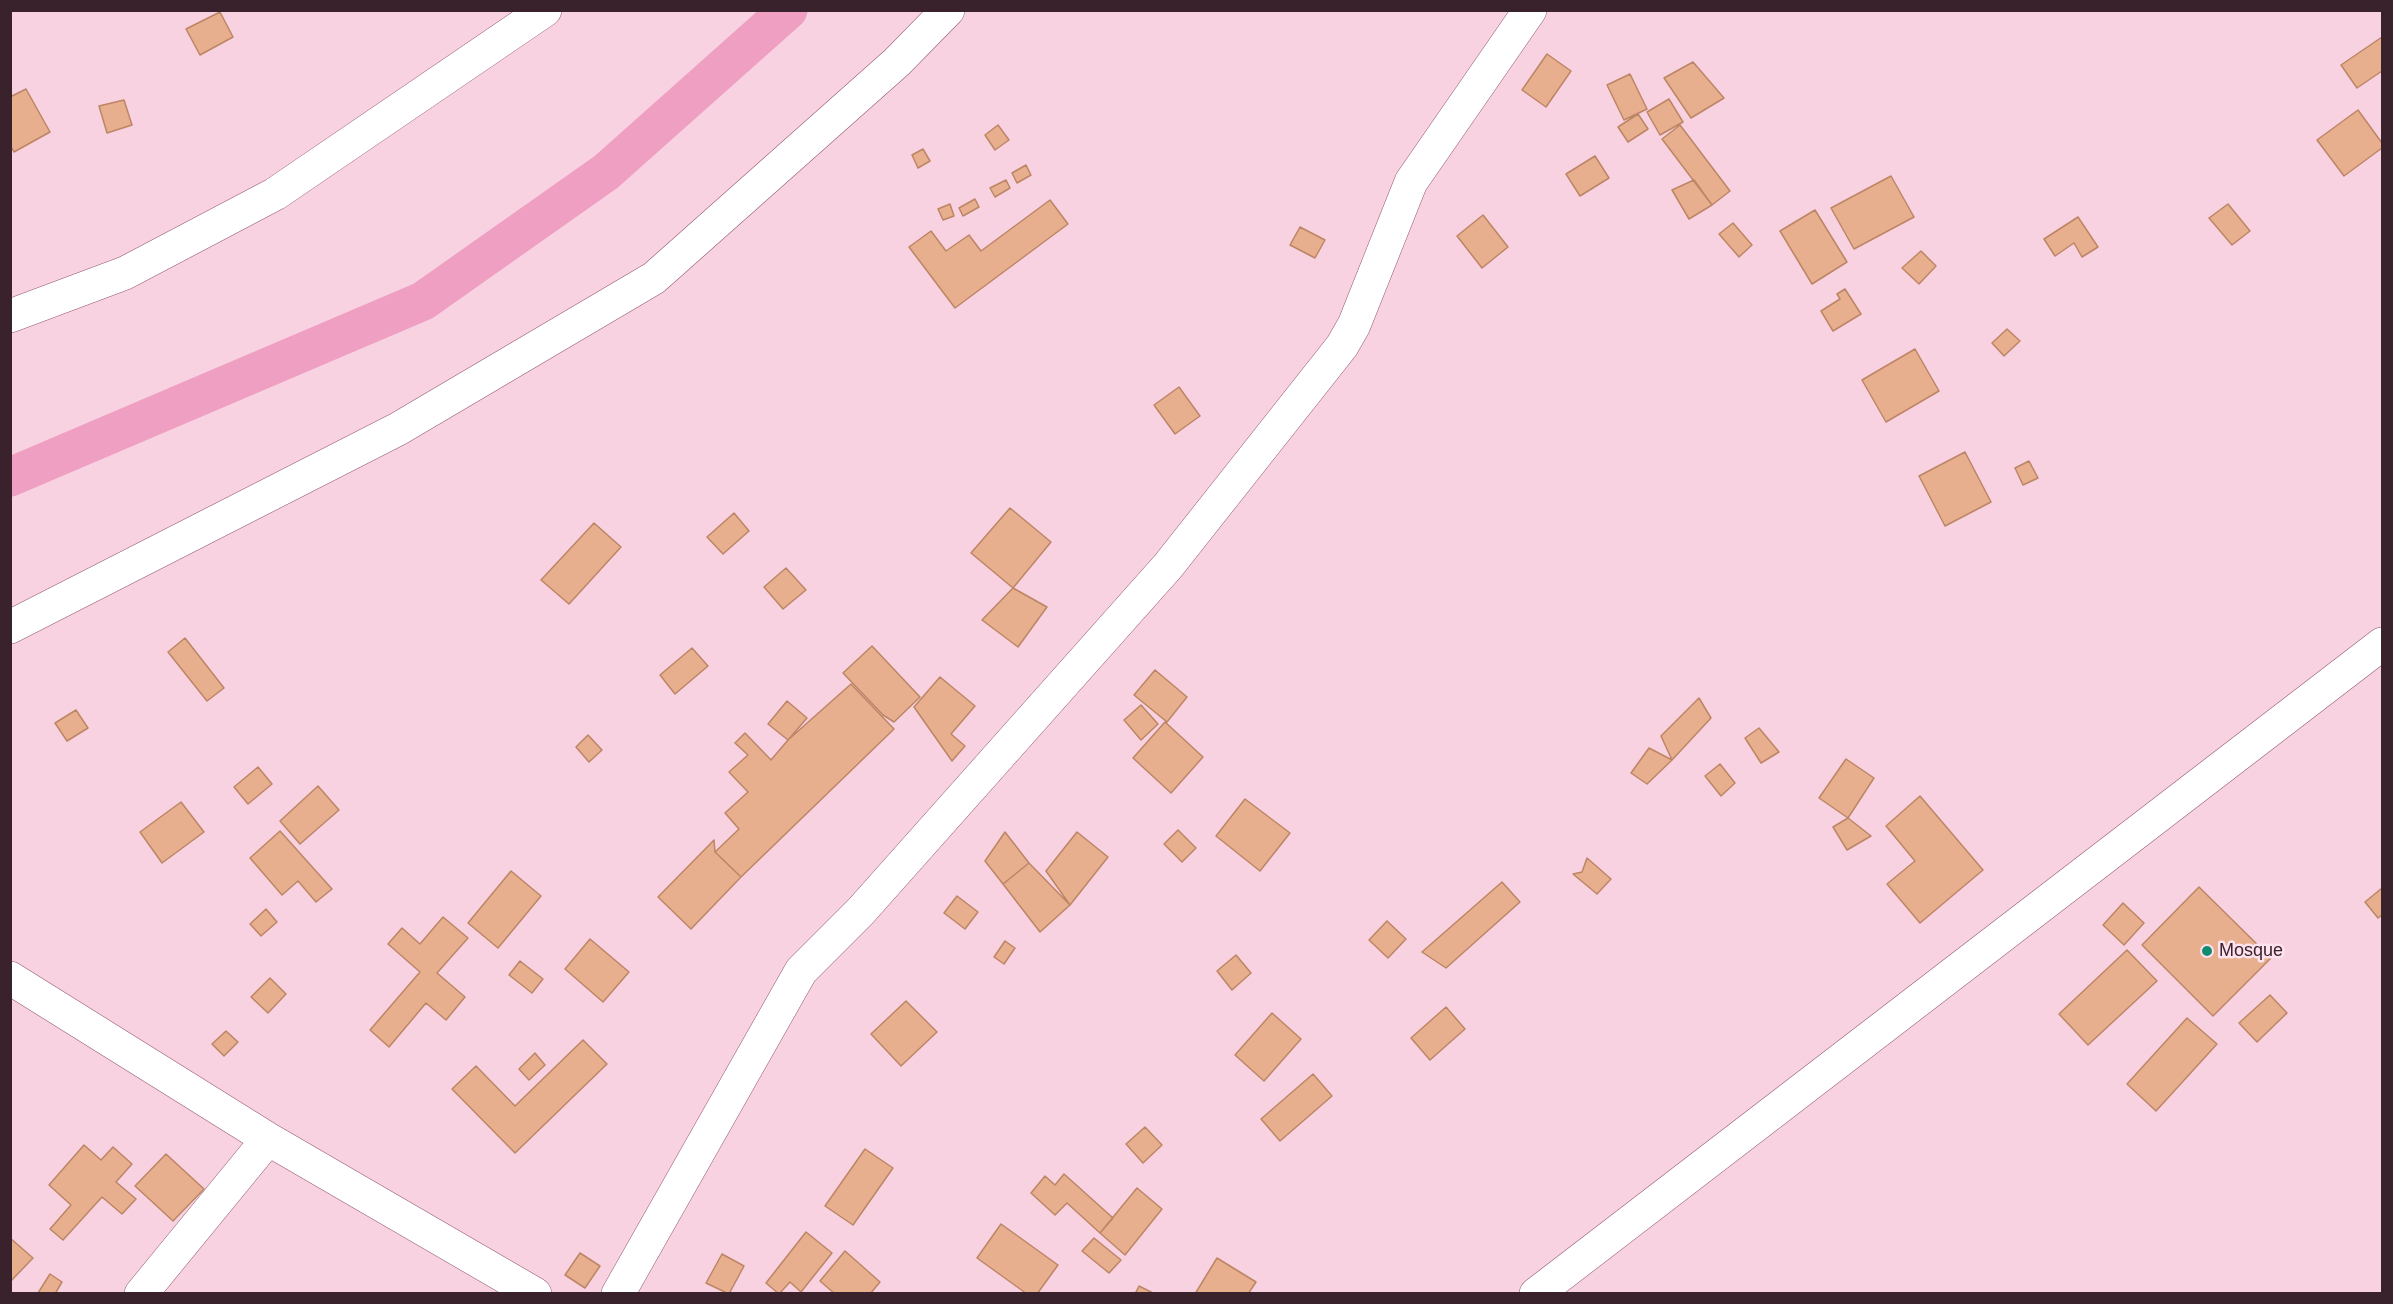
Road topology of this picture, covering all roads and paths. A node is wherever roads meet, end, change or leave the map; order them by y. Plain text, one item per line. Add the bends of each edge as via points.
1 (545, 10) edge
2 (948, 10) edge
3 (1530, 10) edge
4 (10, 316) edge
5 (10, 627) edge
6 (2382, 644) edge
7 (10, 978) edge
8 (268, 1139) junction
9 (141, 1293) edge
10 (535, 1293) edge
11 (618, 1293) edge
12 (1536, 1293) edge

1 - 4 street via 275,194 125,273
2 - 5 street via 897,62 654,278 398,429
3 - 11 street via 1411,182 1342,346 1168,566 861,911 801,971
6 - 12 street
7 - 8 street
8 - 9 street
8 - 10 street

